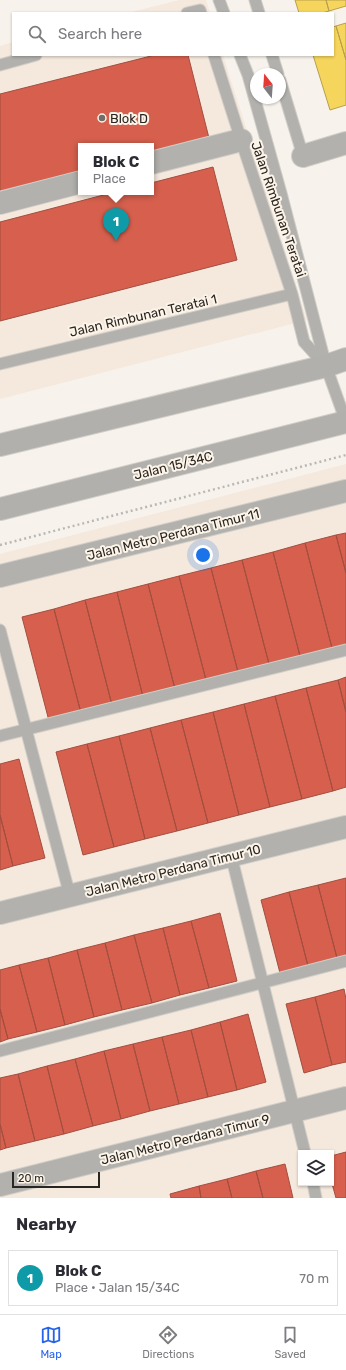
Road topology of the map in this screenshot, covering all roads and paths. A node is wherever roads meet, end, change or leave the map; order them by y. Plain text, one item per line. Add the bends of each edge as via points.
1 (219, 0) edge
2 (255, 0) edge
3 (224, 12) edge
4 (259, 12) edge
5 (32, 56) edge
6 (214, 56) edge
7 (240, 56) edge
8 (272, 56) edge
9 (0, 65) edge
10 (276, 68) edge
11 (286, 100) edge
12 (241, 140) junction
13 (346, 142) edge
14 (303, 156) joint
15 (154, 162) edge
16 (78, 183) edge
17 (0, 203) edge
18 (292, 294) junction
19 (336, 363) edge
20 (0, 364) edge
21 (346, 422) edge
22 (0, 445) edge
23 (346, 454) edge
24 (346, 491) edge
25 (0, 509) edge
26 (0, 545) edge
27 (0, 576) edge
28 (0, 630) edge
29 (346, 650) edge
30 (26, 730) junction
31 (0, 736) edge
32 (346, 826) edge
33 (231, 855) junction
34 (70, 896) junction
35 (0, 913) edge
36 (346, 961) edge
37 (263, 983) junction
38 (0, 1051) edge
39 (346, 1098) edge
40 (295, 1111) junction
41 (304, 1150) edge
42 (0, 1185) edge
43 (313, 1186) edge
44 (316, 1198) edge

1 - 3 lane
2 - 4 lane
5 - 9 lane
6 - 12 lane, Jalan Rimbunan Teratai
7 - 19 lane
8 - 10 lane
11 - 14 lane
12 - 15 street
12 - 18 lane, Jalan Rimbunan Teratai
13 - 14 street
16 - 17 street
18 - 19 lane, Jalan Rimbunan Teratai via 304,342
18 - 20 lane, Jalan Rimbunan Teratai 1
19 - 21 lane
19 - 22 street
21 - 25 street, Jalan 15/34C
23 - 26 path
24 - 27 street, Jalan Metro Perdana Timur 11
28 - 30 lane
29 - 30 lane
30 - 31 lane
30 - 34 lane
32 - 33 street, Jalan Metro Perdana Timur 10
33 - 34 street, Jalan Metro Perdana Timur 10
33 - 37 lane
34 - 35 street, Jalan Metro Perdana Timur 10
36 - 37 lane
37 - 38 lane
37 - 40 lane
39 - 40 street, Jalan Metro Perdana Timur 9
40 - 41 lane
40 - 42 street, Jalan Metro Perdana Timur 9
43 - 44 lane

